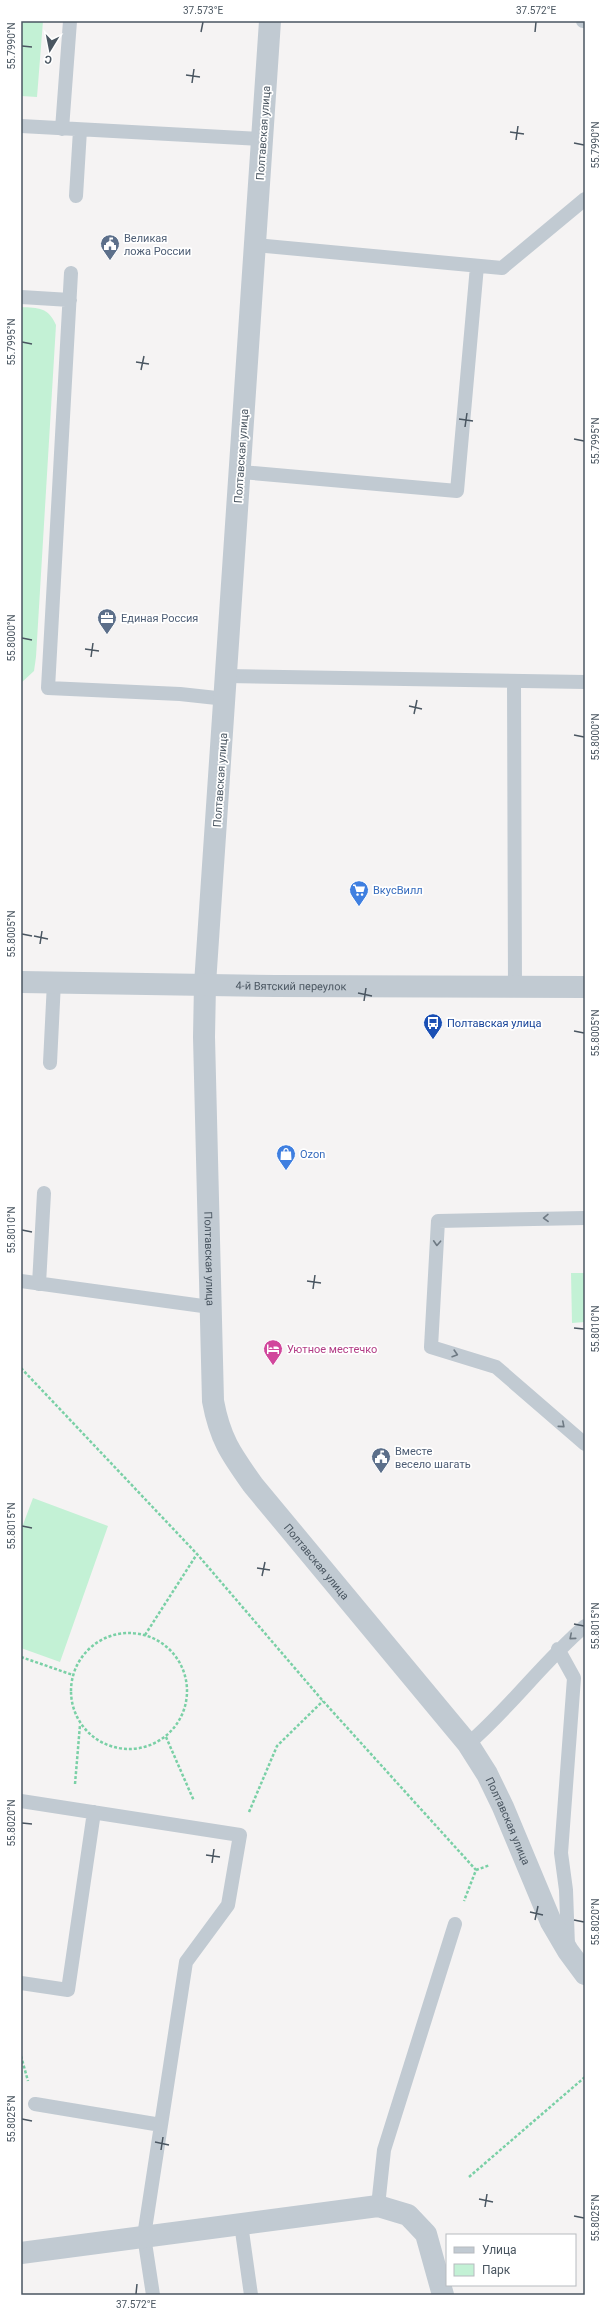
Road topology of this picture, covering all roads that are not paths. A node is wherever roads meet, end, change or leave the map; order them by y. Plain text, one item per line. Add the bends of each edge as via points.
1 (70, 21) edge
2 (270, 21) edge
3 (21, 126) edge
4 (62, 129) junction
5 (80, 130) junction
6 (262, 140) junction
7 (76, 196) dead end
8 (585, 198) edge
9 (255, 245) junction
10 (477, 266) junction
11 (71, 274) dead end
12 (21, 297) edge
13 (70, 300) junction
14 (240, 472) junction
15 (227, 676) junction
16 (514, 682) junction
17 (585, 682) edge
18 (226, 699) junction
19 (21, 982) edge
20 (54, 982) junction
21 (205, 984) junction
22 (585, 987) edge
23 (515, 988) junction
24 (50, 1063) dead end
25 (44, 1193) dead end
26 (585, 1218) edge
27 (21, 1281) edge
28 (39, 1284) junction
29 (210, 1307) junction
30 (585, 1444) edge
31 (585, 1626) edge
32 (558, 1649) junction
33 (468, 1744) junction
34 (21, 1801) edge
35 (94, 1812) junction
36 (455, 1924) road end
37 (568, 1951) junction
38 (585, 1974) edge
39 (21, 1983) edge
40 (35, 2104) dead end
41 (161, 2125) junction
42 (378, 2206) junction
43 (241, 2224) junction
44 (144, 2236) junction
45 (21, 2253) edge
46 (153, 2295) edge
47 (251, 2295) edge
48 (443, 2295) edge

1 - 4 lane
2 - 6 street, Полтавская улица
3 - 4 lane
4 - 5 lane
5 - 6 lane
5 - 7 lane
6 - 9 street, Полтавская улица
8 - 10 lane via 502,268
9 - 10 lane
9 - 14 street, Полтавская улица
10 - 14 lane via 457,491
11 - 13 lane
12 - 13 lane
13 - 18 lane via 48,688 180,694
14 - 15 street, Полтавская улица
15 - 16 lane
15 - 18 street, Полтавская улица
16 - 17 lane
16 - 23 lane
18 - 21 street, Полтавская улица
19 - 20 street, 4-й Вятский переулок
20 - 21 street, 4-й Вятский переулок
20 - 24 lane
21 - 23 street, 4-й Вятский переулок
21 - 29 street, Полтавская улица
22 - 23 street, 4-й Вятский переулок
25 - 28 lane
26 -> 30 lane via 438,1221 431,1347 496,1367
27 - 28 lane
28 - 29 lane
29 - 33 street, Полтавская улица via 213,1401 218,1427 229,1451 253,1485
31 -> 32 lane
32 - 33 lane via 486,1729
32 - 37 lane via 574,1678 561,1853 566,1890
33 - 37 street, Полтавская улица via 504,1807 551,1922
34 - 35 lane
35 - 39 lane via 68,1990
35 - 41 lane via 240,1835 228,1905 186,1962
36 - 42 lane via 384,2150
37 - 38 street, Полтавская улица
40 - 41 lane
41 - 44 lane
42 - 43 street
42 - 48 street via 408,2215 426,2234
43 - 44 street
43 - 47 lane
44 - 45 street
44 - 46 lane

